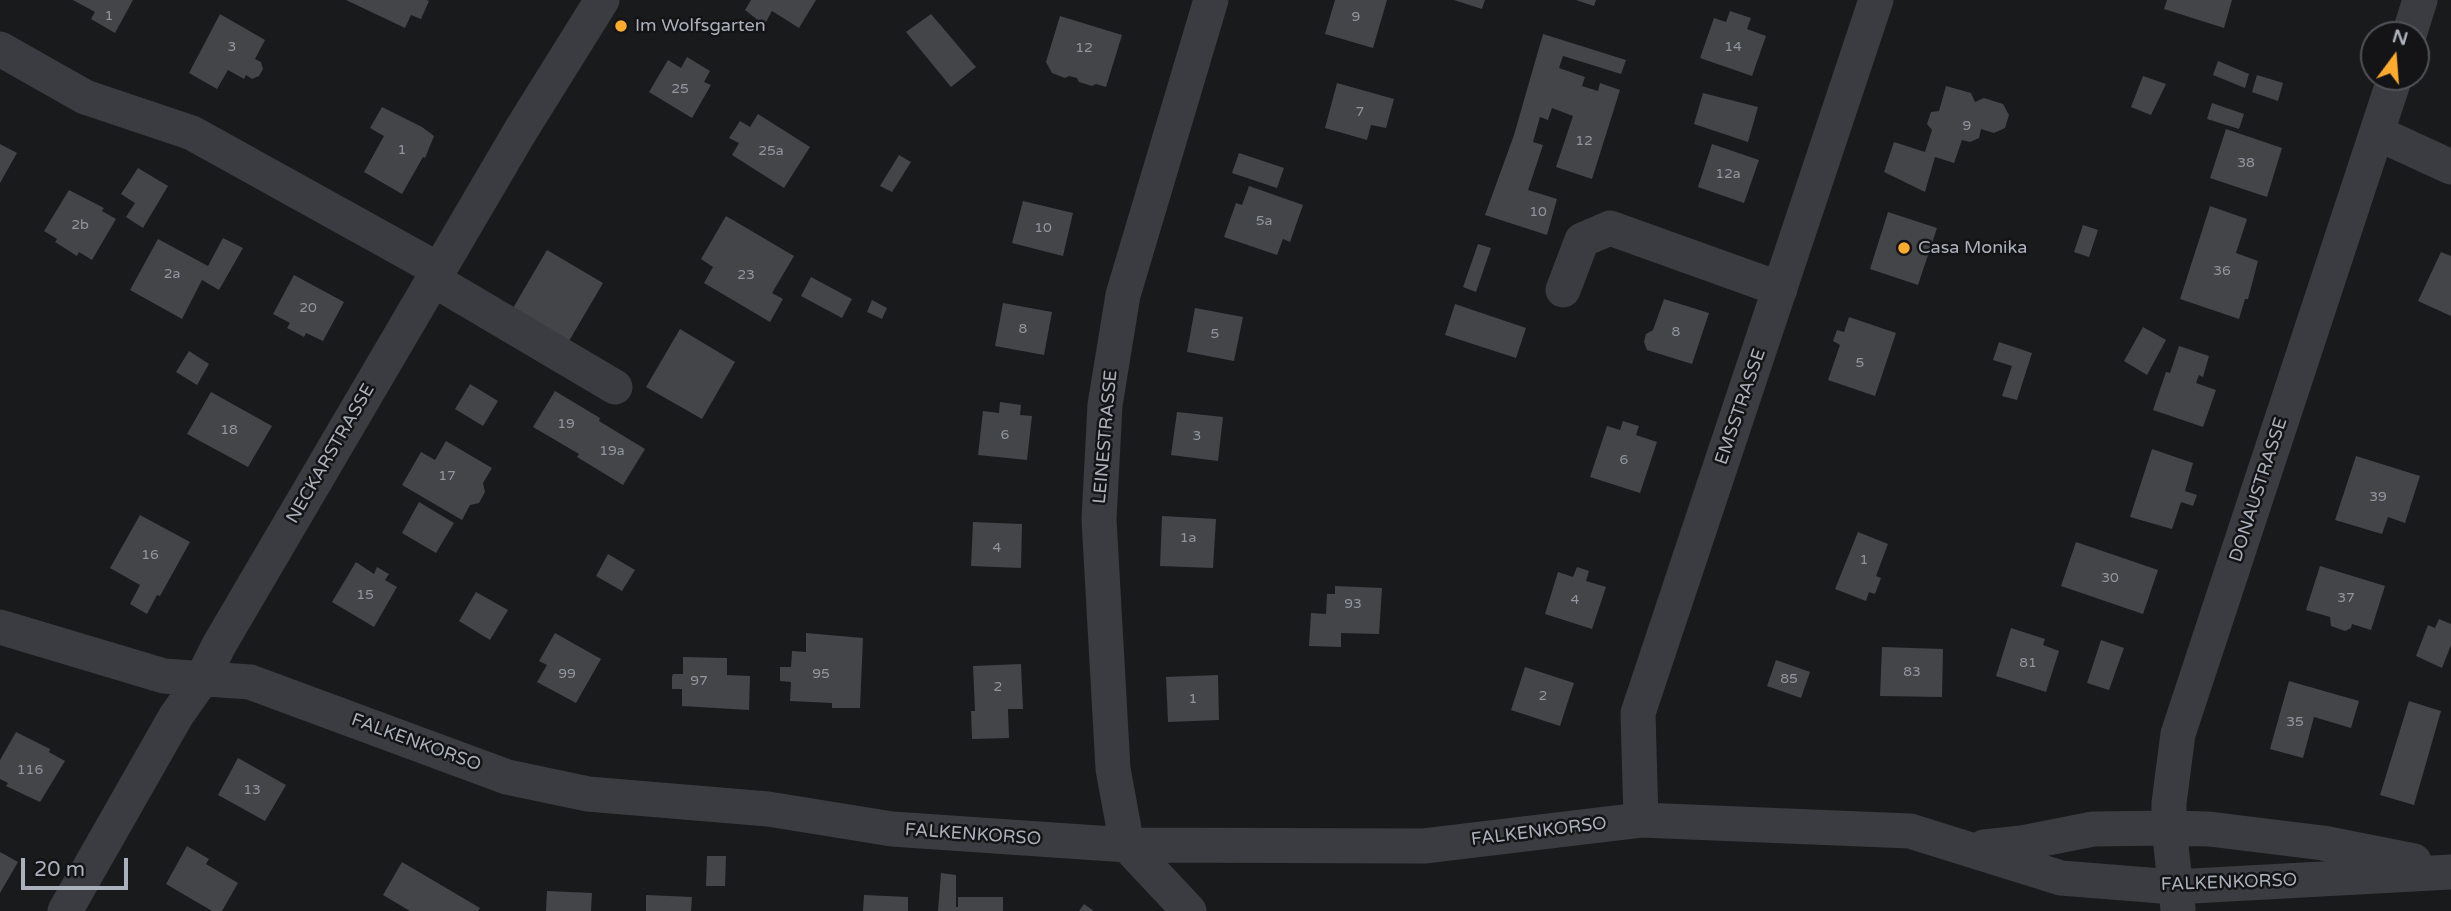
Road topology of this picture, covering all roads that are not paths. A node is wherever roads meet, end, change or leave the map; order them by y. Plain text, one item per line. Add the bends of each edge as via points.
1 (602, 0) edge
2 (1211, 0) edge
3 (1876, 0) edge
4 (2420, 0) edge
5 (2413, 21) edge
6 (0, 49) edge
7 (2390, 91) edge
8 (2377, 133) junction
9 (2451, 167) edge
10 (437, 275) junction
11 (1780, 289) junction
12 (1563, 290) dead end
13 (615, 387) dead end
14 (0, 627) edge
15 (202, 680) junction
16 (1641, 820) junction
17 (2169, 828) junction
18 (1127, 845) junction
19 (1970, 848) junction
20 (2451, 870) edge
21 (2176, 899) edge
22 (65, 911) edge
23 (1189, 911) edge

1 - 10 street, NECKARSTRASSE
2 - 18 street, LEINESTRASSE via 1123,295 1105,405 1100,532 1113,769
3 - 11 street, EMSSTRASSE
4 - 5 street
6 - 10 street via 85,97 192,133
7 - 8 street, DONAUSTRASSE
8 - 9 street
8 - 17 street, DONAUSTRASSE via 2178,734
10 - 13 street
10 - 15 street, NECKARSTRASSE
11 - 12 street via 1610,228 1581,240
11 - 16 street, EMSSTRASSE via 1638,713
14 - 15 street, FALKENKORSO via 164,676
15 - 18 street, FALKENKORSO via 250,682 507,777 588,794 768,809 892,829
15 - 22 street, NECKARSTRASSE via 176,716
16 - 18 street, FALKENKORSO via 1424,846
16 - 19 street, FALKENKORSO via 1910,831
17 - 19 street, FALKENKORSO via 2093,829
17 - 20 street, FALKENKORSO via 2323,844
17 - 21 street, DONAUSTRASSE
18 - 23 street
19 - 21 street, FALKENKORSO via 2061,878
20 - 21 street, FALKENKORSO

